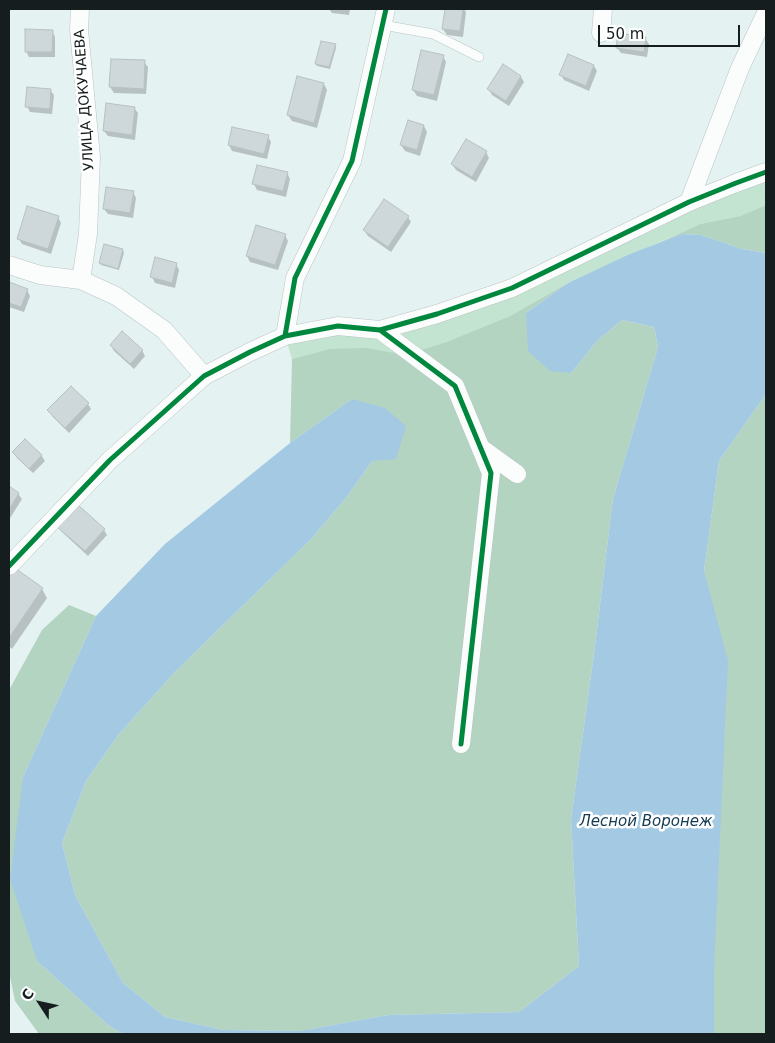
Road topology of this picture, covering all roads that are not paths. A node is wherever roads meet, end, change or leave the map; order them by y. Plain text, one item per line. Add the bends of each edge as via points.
1 (80, 9) edge
2 (603, 9) edge
3 (766, 13) edge
4 (384, 17) edge
5 (600, 33) dead end
6 (479, 57) dead end
7 (766, 172) edge
8 (689, 202) junction
9 (9, 264) edge
10 (81, 280) junction
11 (380, 330) junction
12 (285, 336) junction
13 (204, 376) junction
14 (481, 448) junction
15 (517, 474) dead end
16 (9, 566) edge
17 (461, 744) dead end

1 - 10 street, УЛИЦА ДОКУЧАЕВА via 79,30 91,157 88,234
2 - 5 street
3 - 8 street via 740,68
4 - 6 lane via 433,34
4 - 12 street via 352,160 295,278
7 - 8 street
8 - 11 street via 512,288
9 - 10 street via 40,275
10 - 13 street via 116,296 164,330
11 - 12 street via 338,326
11 - 14 street via 456,386
12 - 13 street
13 - 16 street via 110,460
14 - 15 street
14 - 17 street via 491,473

